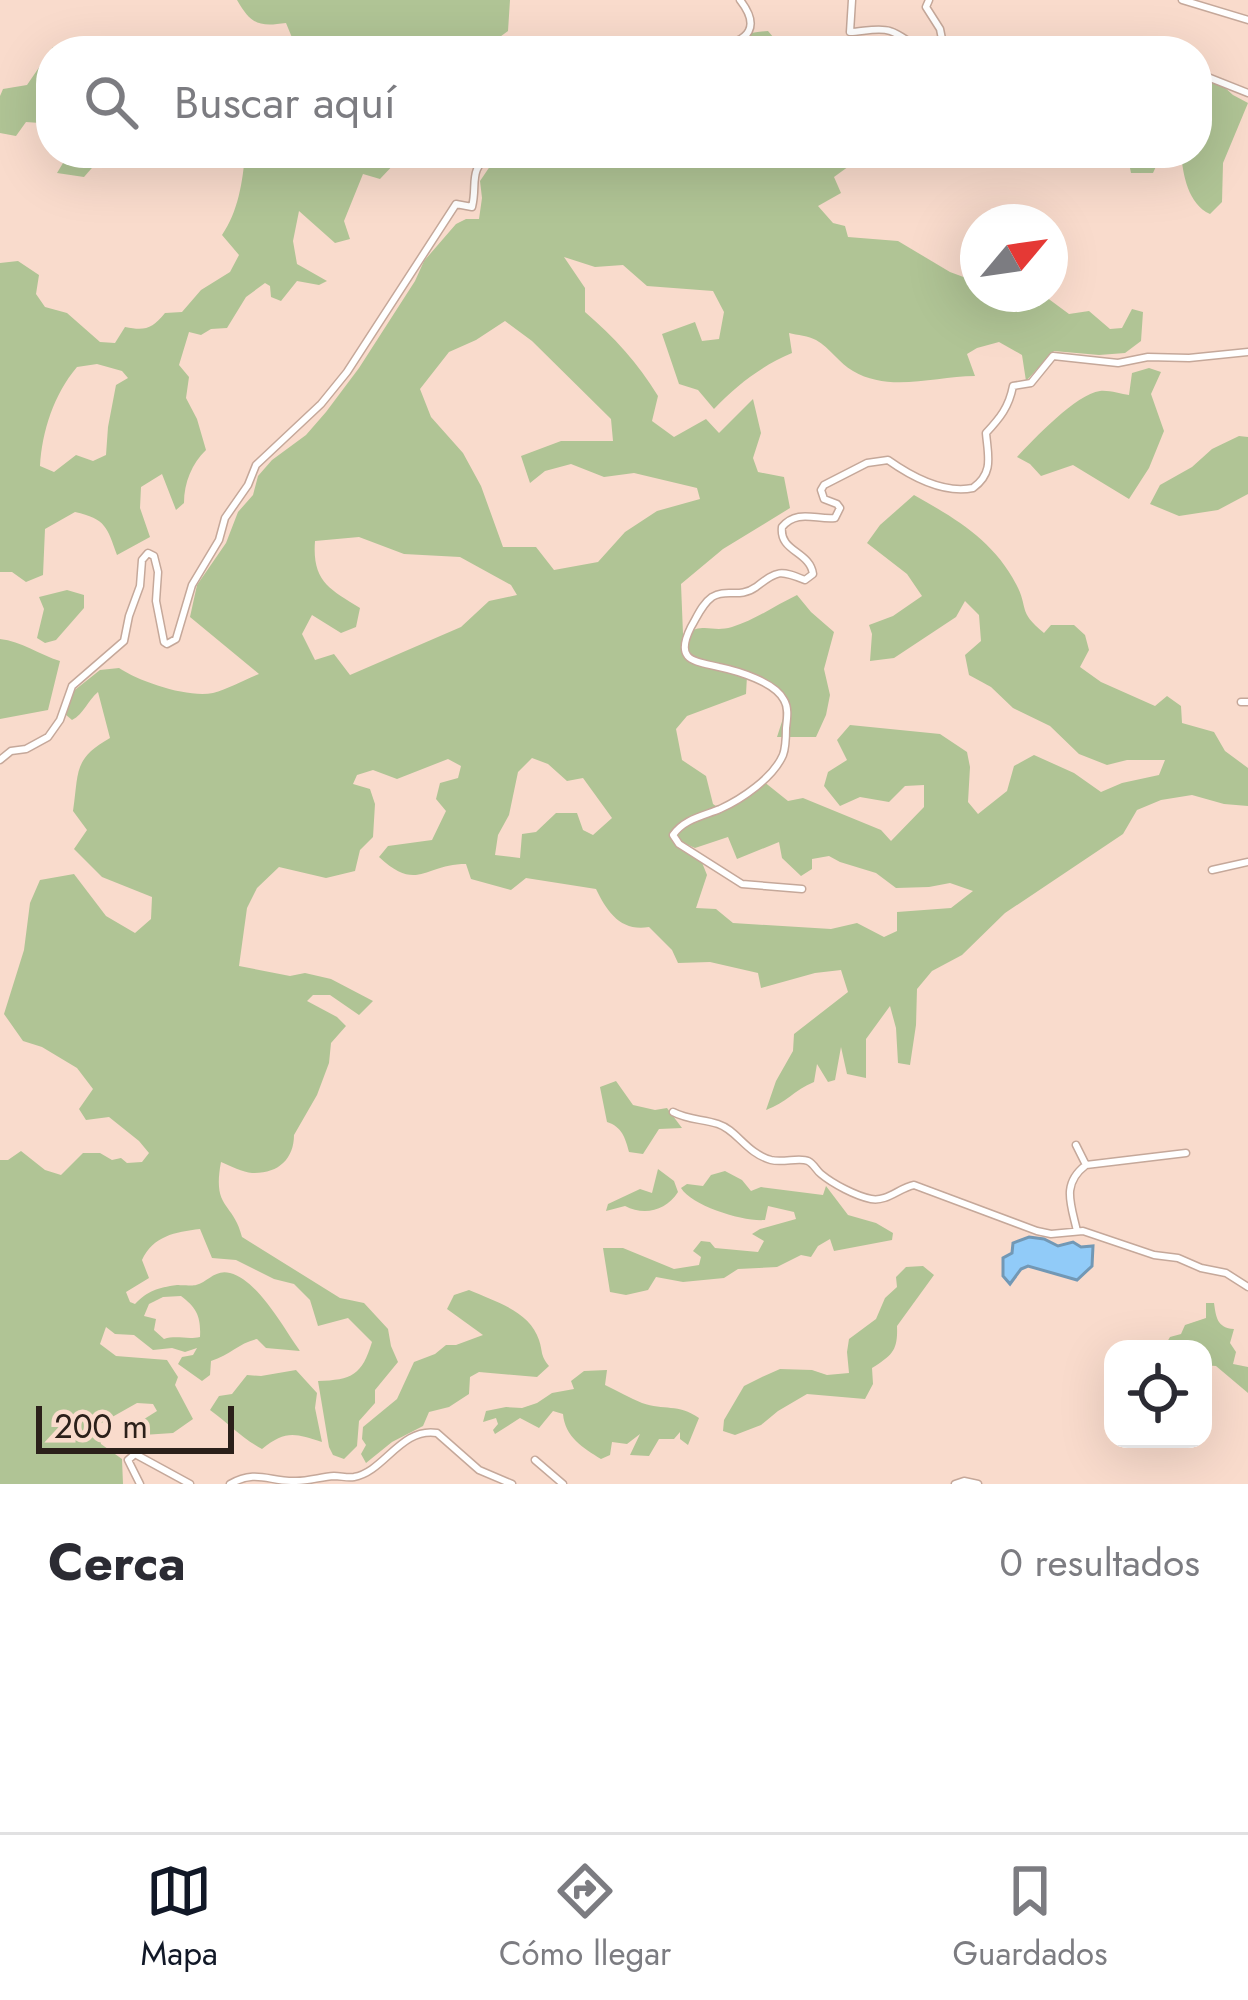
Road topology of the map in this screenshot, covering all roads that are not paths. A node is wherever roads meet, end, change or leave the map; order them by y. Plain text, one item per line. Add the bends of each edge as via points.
1 (740, 0) edge
2 (852, 0) edge
3 (1182, 0) edge
4 (927, 1) edge
5 (1248, 20) edge
6 (746, 36) edge
7 (897, 36) edge
8 (941, 36) edge
9 (1212, 79) edge
10 (1248, 93) edge
11 (476, 168) edge
12 (1248, 352) edge
13 (0, 760) edge
14 (1248, 862) edge
15 (1212, 870) dead end
16 (802, 889) dead end
17 (673, 1112) dead end
18 (1076, 1145) dead end
19 (1186, 1153) dead end
20 (1086, 1165) junction
21 (1077, 1231) junction
22 (1248, 1287) edge
23 (535, 1460) dead end
24 (140, 1484) edge
25 (190, 1484) edge
26 (230, 1484) edge
27 (512, 1484) edge
28 (563, 1484) edge
29 (955, 1484) edge
30 (978, 1484) edge

1 - 6 street via 751,20
2 - 7 street via 850,32
3 - 5 street
4 - 8 street
9 - 10 street
11 - 13 street via 472,207 451,209 347,373 256,465 192,585 176,639 164,642 157,563 148,553 124,641 72,686 48,737
12 - 16 street via 1118,363 1053,356 1031,383 1013,386 986,433 988,473 973,488 952,490 888,460 867,463 821,490 840,508 835,518 797,516 782,526 788,547 811,564 810,578 777,572 745,595 721,593 707,602 688,634 687,655 782,697 785,751 741,799 673,835 742,884
14 - 15 street
17 - 21 street via 725,1127 770,1160 808,1161 874,1200 914,1185 1037,1231
18 - 20 street
19 - 20 street
20 - 21 street via 1068,1195
21 - 22 street via 1226,1273
23 - 28 street
24 - 25 street via 130,1455
26 - 27 street via 250,1476 353,1478 430,1431 479,1470
29 - 30 street

